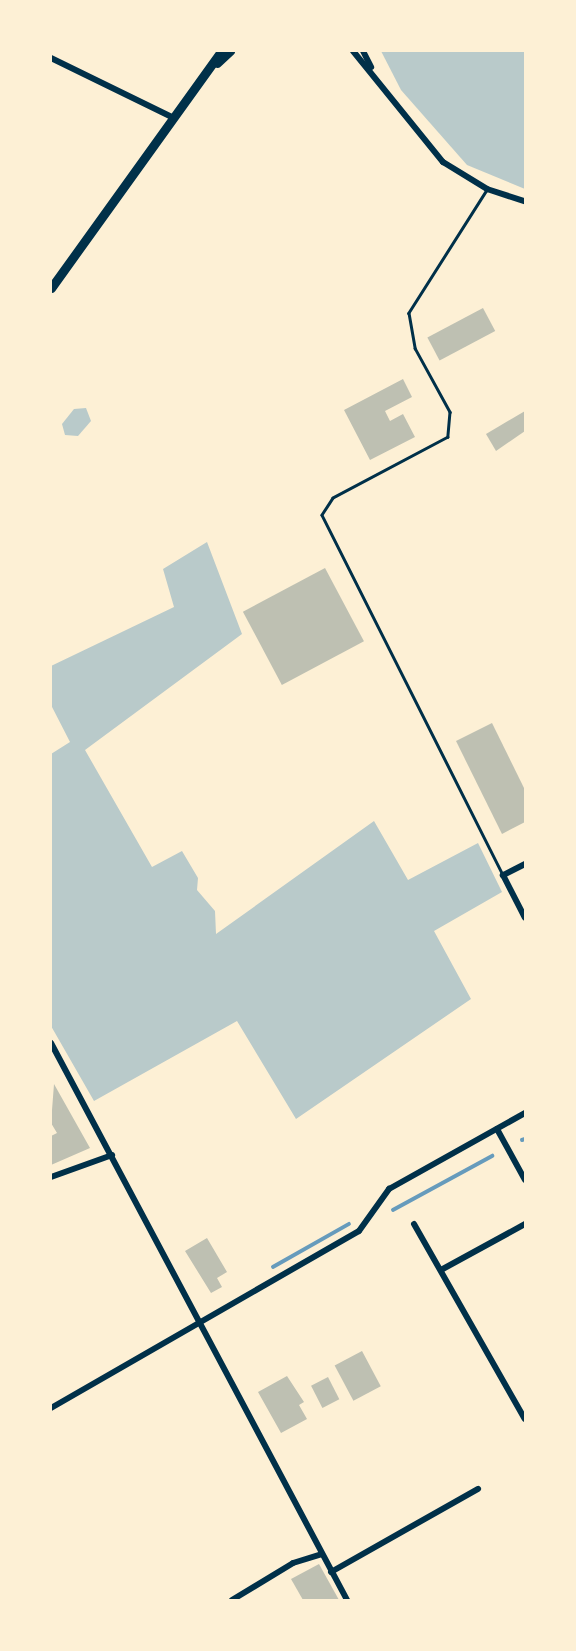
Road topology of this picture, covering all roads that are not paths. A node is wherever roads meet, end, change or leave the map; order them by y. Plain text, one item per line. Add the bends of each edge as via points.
1 (220, 51) edge
2 (230, 51) edge
3 (353, 51) edge
4 (363, 51) edge
5 (51, 58) edge
6 (375, 75) junction
7 (201, 79) junction
8 (172, 117) junction
9 (487, 189) junction
10 (525, 201) edge
11 (51, 288) edge
12 (525, 864) edge
13 (503, 875) junction
14 (525, 918) edge
15 (51, 1043) edge
16 (525, 1113) edge
17 (497, 1129) junction
18 (112, 1155) junction
19 (51, 1177) edge
20 (525, 1180) edge
21 (415, 1224) dead end
22 (525, 1224) edge
23 (441, 1270) junction
24 (199, 1318) junction
25 (51, 1408) edge
26 (525, 1419) edge
27 (478, 1489) dead end
28 (322, 1555) junction
29 (331, 1572) junction
30 (232, 1600) edge
31 (347, 1600) edge

1 - 7 main road
2 - 7 main road
3 - 6 street
4 - 6 street
5 - 8 street
6 - 9 street via 437,156
7 - 8 main road
8 - 11 main road
9 - 10 street
9 - 13 lane via 410,307 408,328 454,425 448,437 333,498 322,515
12 - 13 street
13 - 14 street
15 - 18 street
16 - 17 street
17 - 20 street
17 - 24 street via 389,1189 359,1231
18 - 19 street
18 - 24 street
21 - 23 street
22 - 23 street
23 - 26 street
24 - 25 street
24 - 28 street
27 - 29 street
28 - 29 street
28 - 30 street via 293,1563
29 - 31 street

